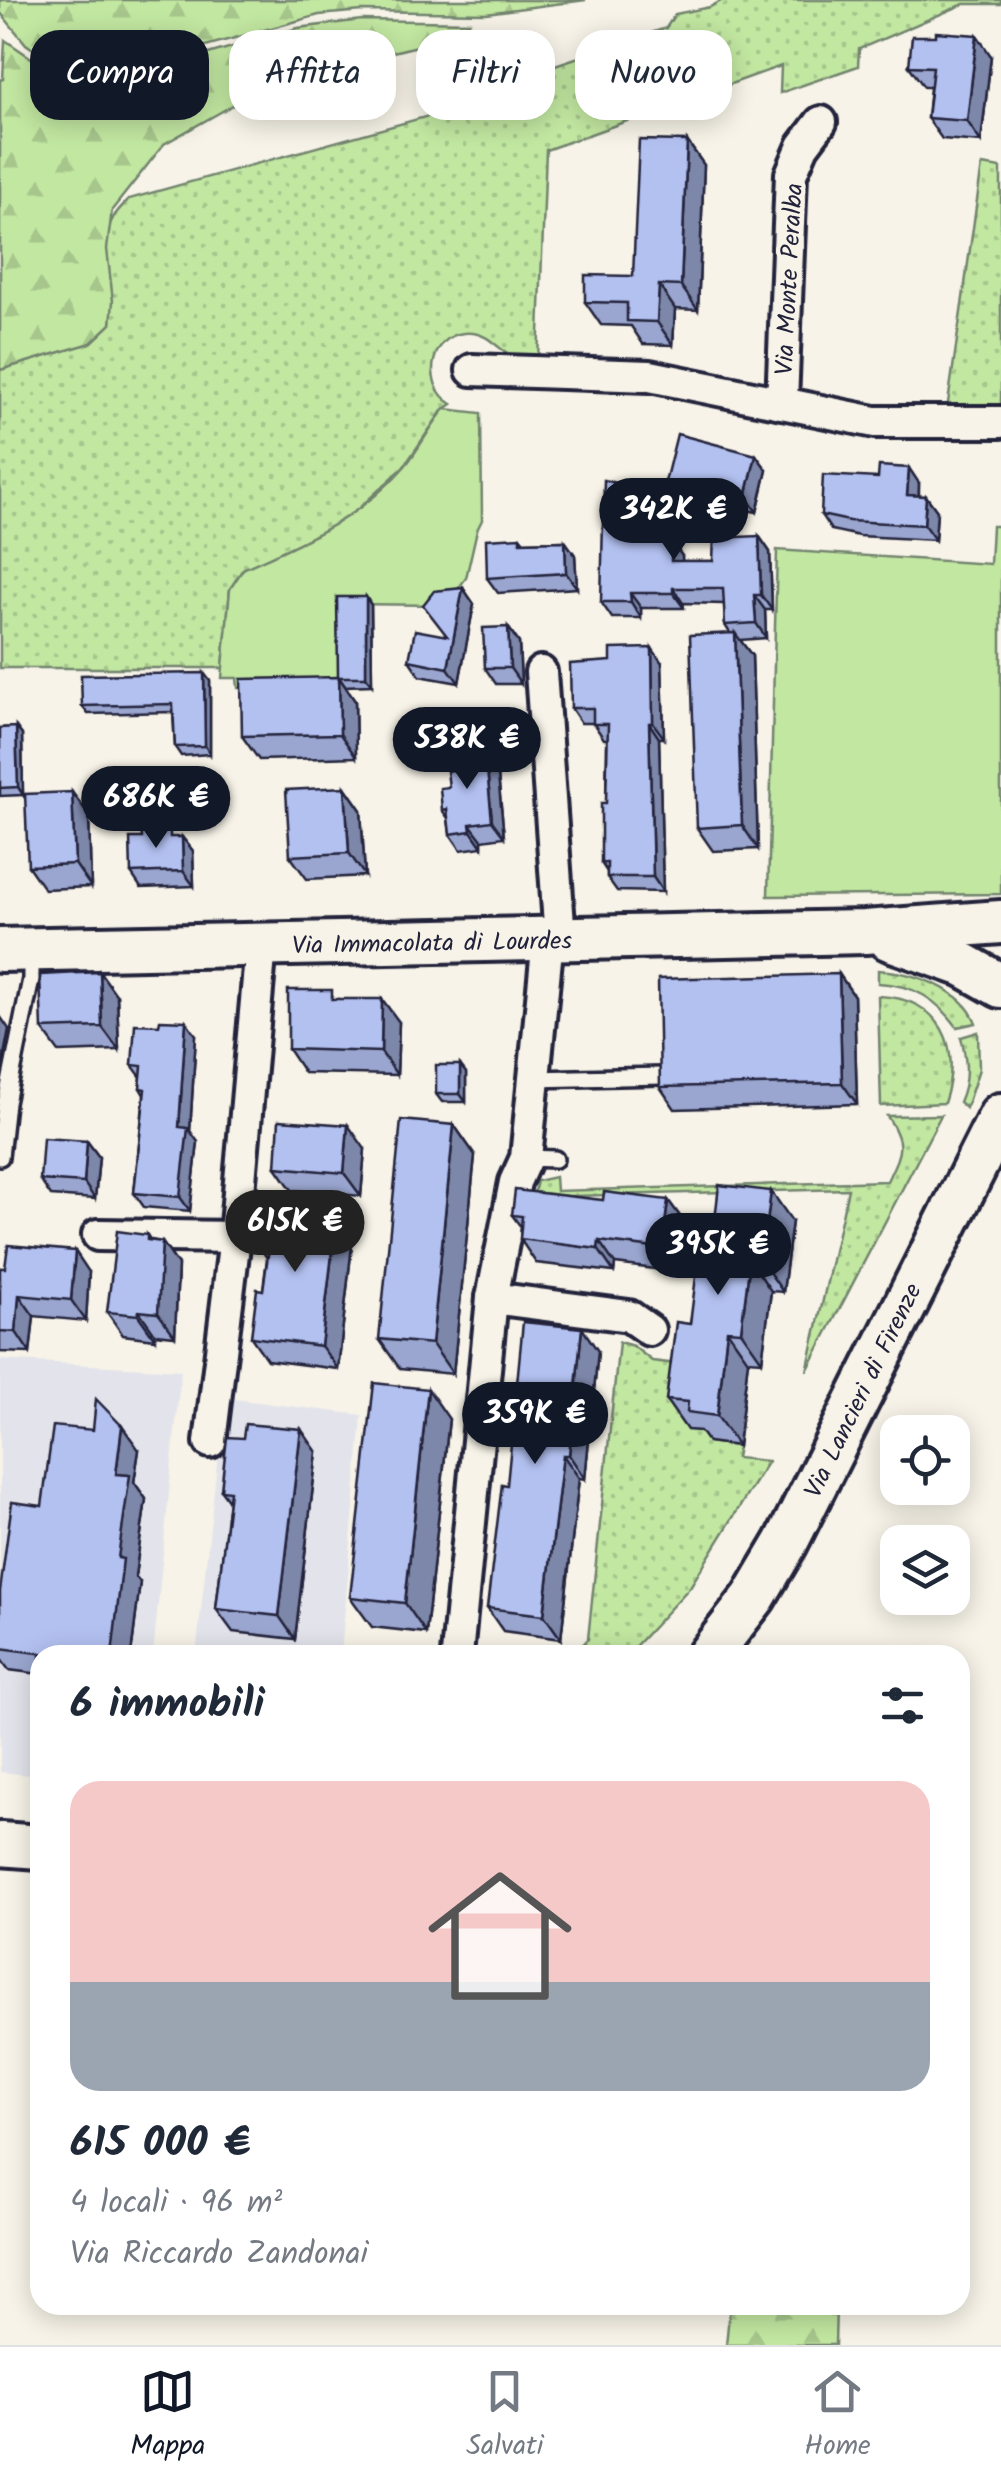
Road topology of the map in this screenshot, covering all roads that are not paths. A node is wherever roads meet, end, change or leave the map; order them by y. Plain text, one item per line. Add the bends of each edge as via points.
1 (821, 122) dead end
2 (472, 370) dead end
3 (782, 403) junction
4 (1001, 422) edge
5 (541, 672) dead end
6 (1001, 922) edge
7 (865, 932) junction
8 (554, 939) junction
9 (261, 946) junction
10 (16, 950) edge
11 (964, 965) junction
12 (1001, 986) edge
13 (1001, 1017) edge
14 (662, 1076) edge
15 (533, 1079) junction
16 (1001, 1115) edge
17 (0, 1157) edge
18 (98, 1236) dead end
19 (235, 1237) junction
20 (492, 1298) junction
21 (649, 1330) dead end
22 (210, 1442) dead end
23 (458, 1645) edge
24 (717, 1645) edge
25 (0, 1844) edge
26 (30, 1846) edge

1 - 3 street, Via Monte Peralba via 791,174
2 - 3 street via 650,376
3 - 4 street, Via Monte Peralba via 876,422
5 - 8 street
6 - 7 street, Via Immacolata di Lourdes
7 - 8 street, Via Immacolata di Lourdes
7 - 11 street, Via Immacolata di Lourdes
8 - 9 street, Via Immacolata di Lourdes
8 - 15 street
9 - 10 street, Via Immacolata di Lourdes
9 - 19 street
10 - 17 lane via 31,979
11 - 12 street, Via Immacolata di Lourdes
11 - 13 street
14 - 15 lane
15 - 20 street via 541,1159 515,1182
16 - 24 street, Via Lancieri di Firenze via 786,1543
18 - 19 street
19 - 22 street
20 - 21 street via 629,1316
20 - 23 street
25 - 26 street

